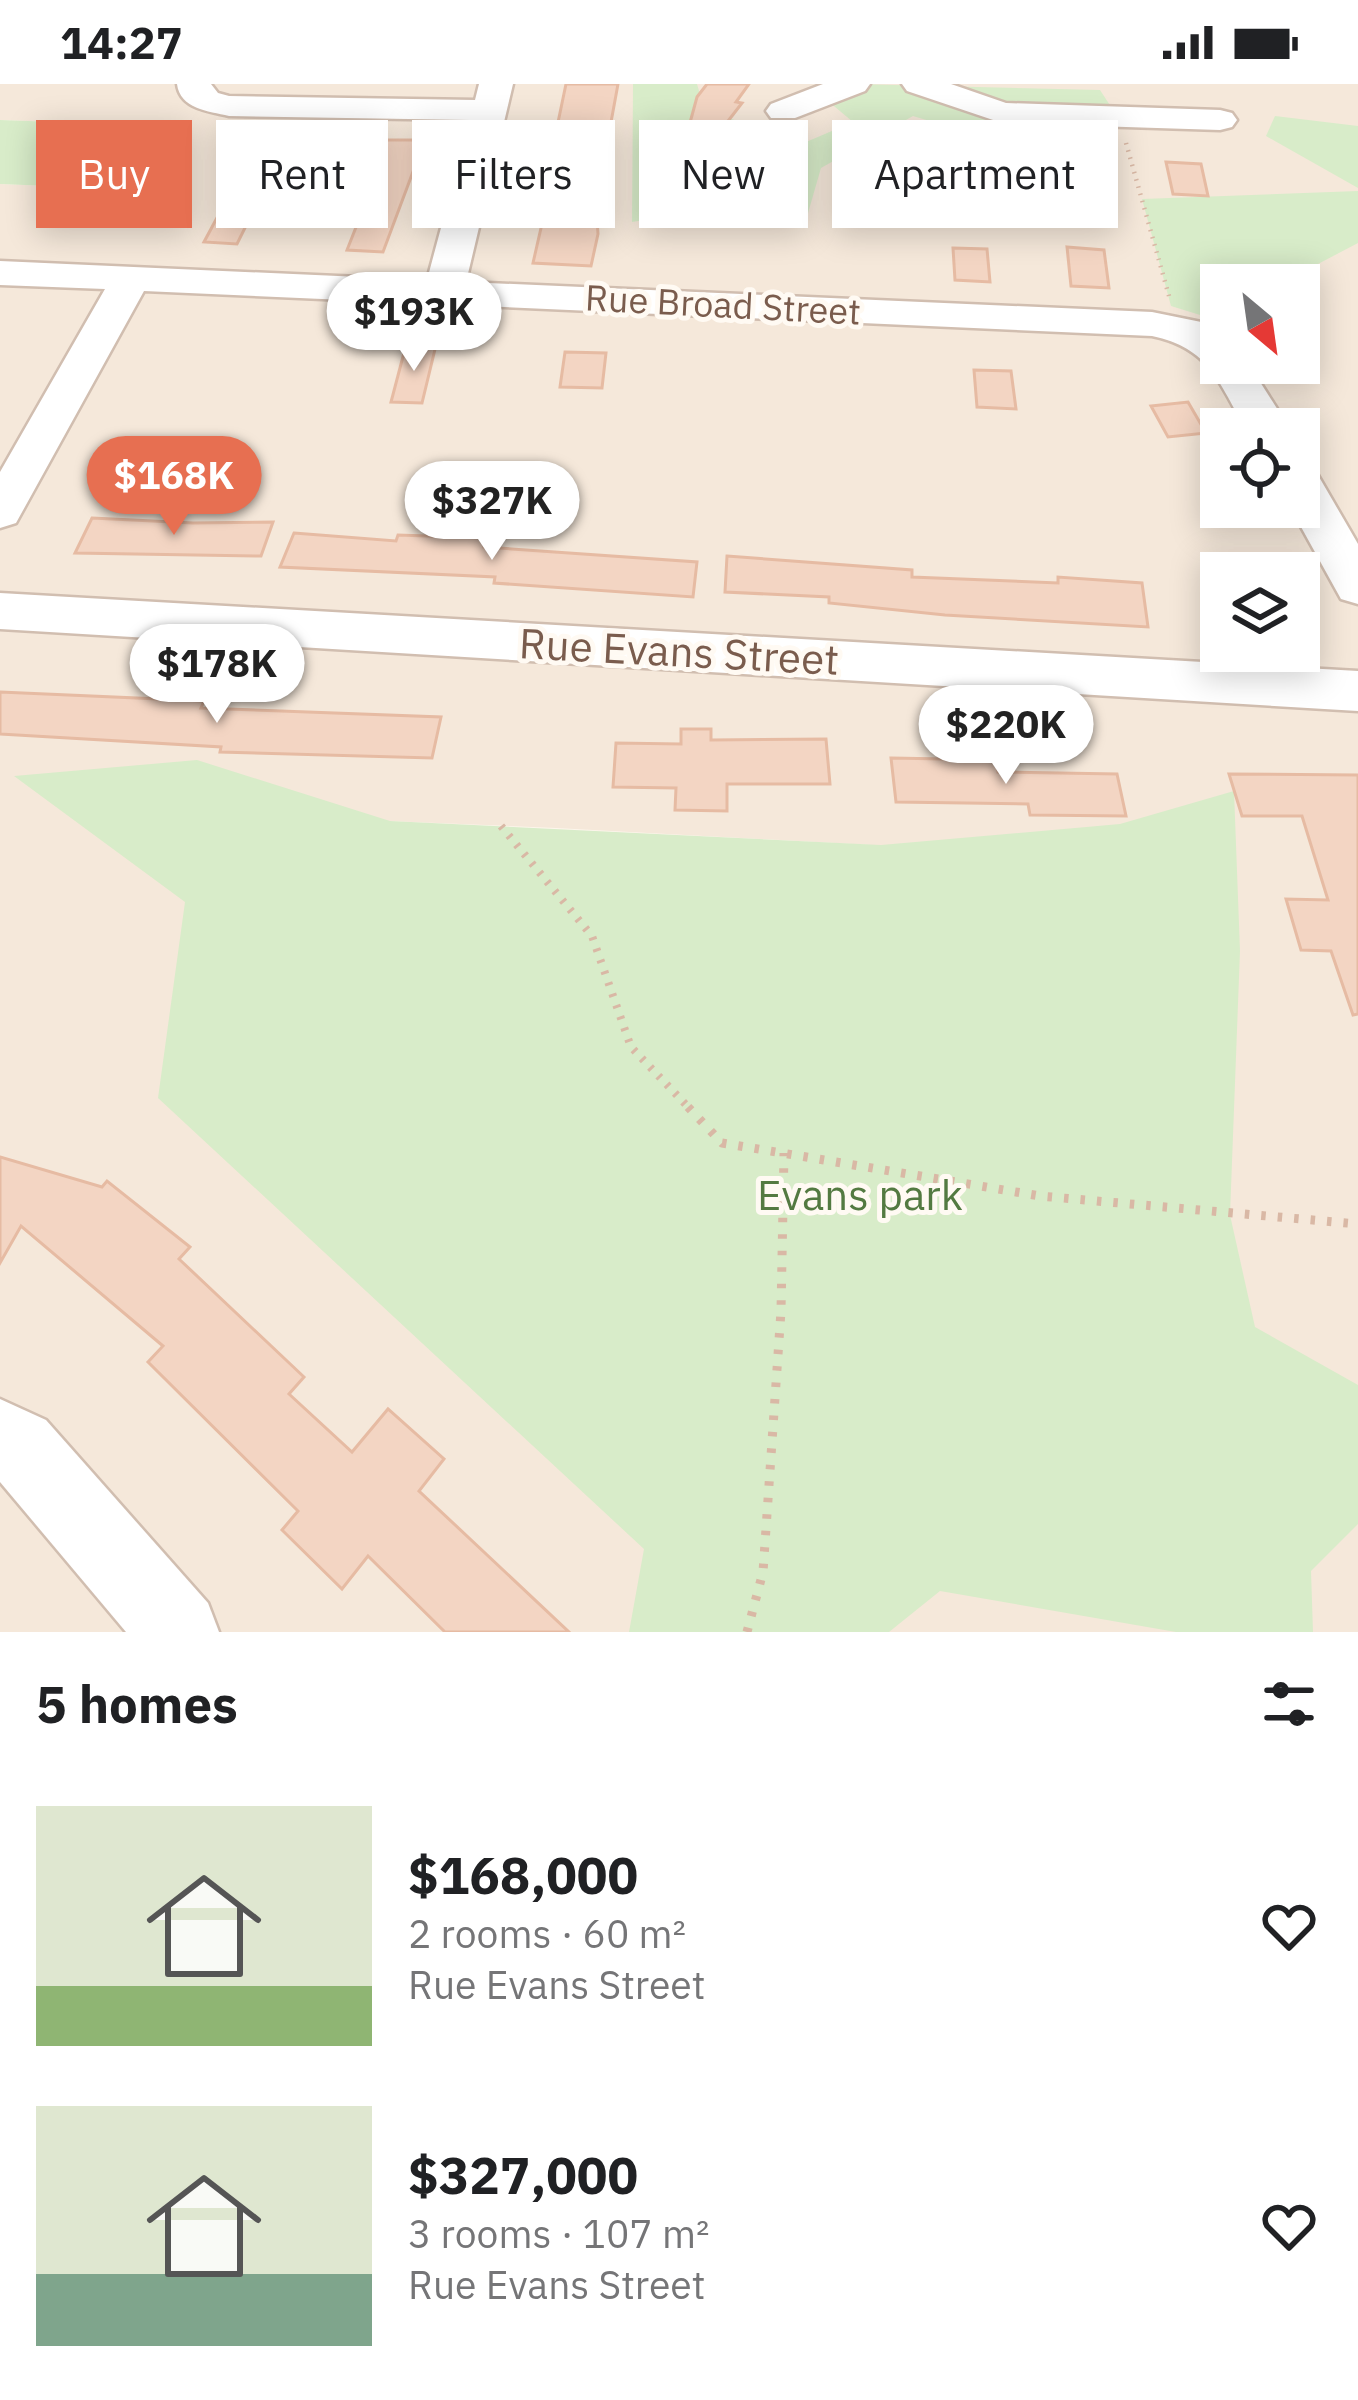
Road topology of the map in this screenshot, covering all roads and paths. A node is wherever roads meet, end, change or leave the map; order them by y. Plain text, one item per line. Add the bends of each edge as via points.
1 (194, 84) edge
2 (853, 84) edge
3 (919, 84) edge
4 (493, 97) edge
5 (783, 111) dead end
6 (1119, 118) junction
7 (1220, 120) dead end
8 (0, 273) edge
9 (131, 279) junction
10 (443, 293) junction
11 (1177, 326) junction
12 (1200, 336) edge
13 (0, 512) edge
14 (1320, 519) edge
15 (1358, 586) edge
16 (0, 611) edge
17 (1358, 691) edge
18 (500, 826) dead end
19 (784, 1154) junction
20 (1358, 1224) edge
21 (0, 1436) edge
22 (179, 1632) edge
23 (747, 1632) edge

1 - 4 street via 207,101 229,106
2 - 5 street
3 - 6 street via 1002,113
4 - 10 street
6 - 7 street
6 - 11 path
8 - 9 street, Rue Broad Street
9 - 10 street, Rue Broad Street
9 - 13 street
10 - 11 street, Rue Broad Street
11 - 12 street, Rue Broad Street
14 - 15 street
16 - 17 street, Rue Evans Street
18 - 19 path via 592,936 631,1048 722,1143
19 - 20 path via 1040,1196
19 - 23 path via 764,1572
21 - 22 street via 19,1447

